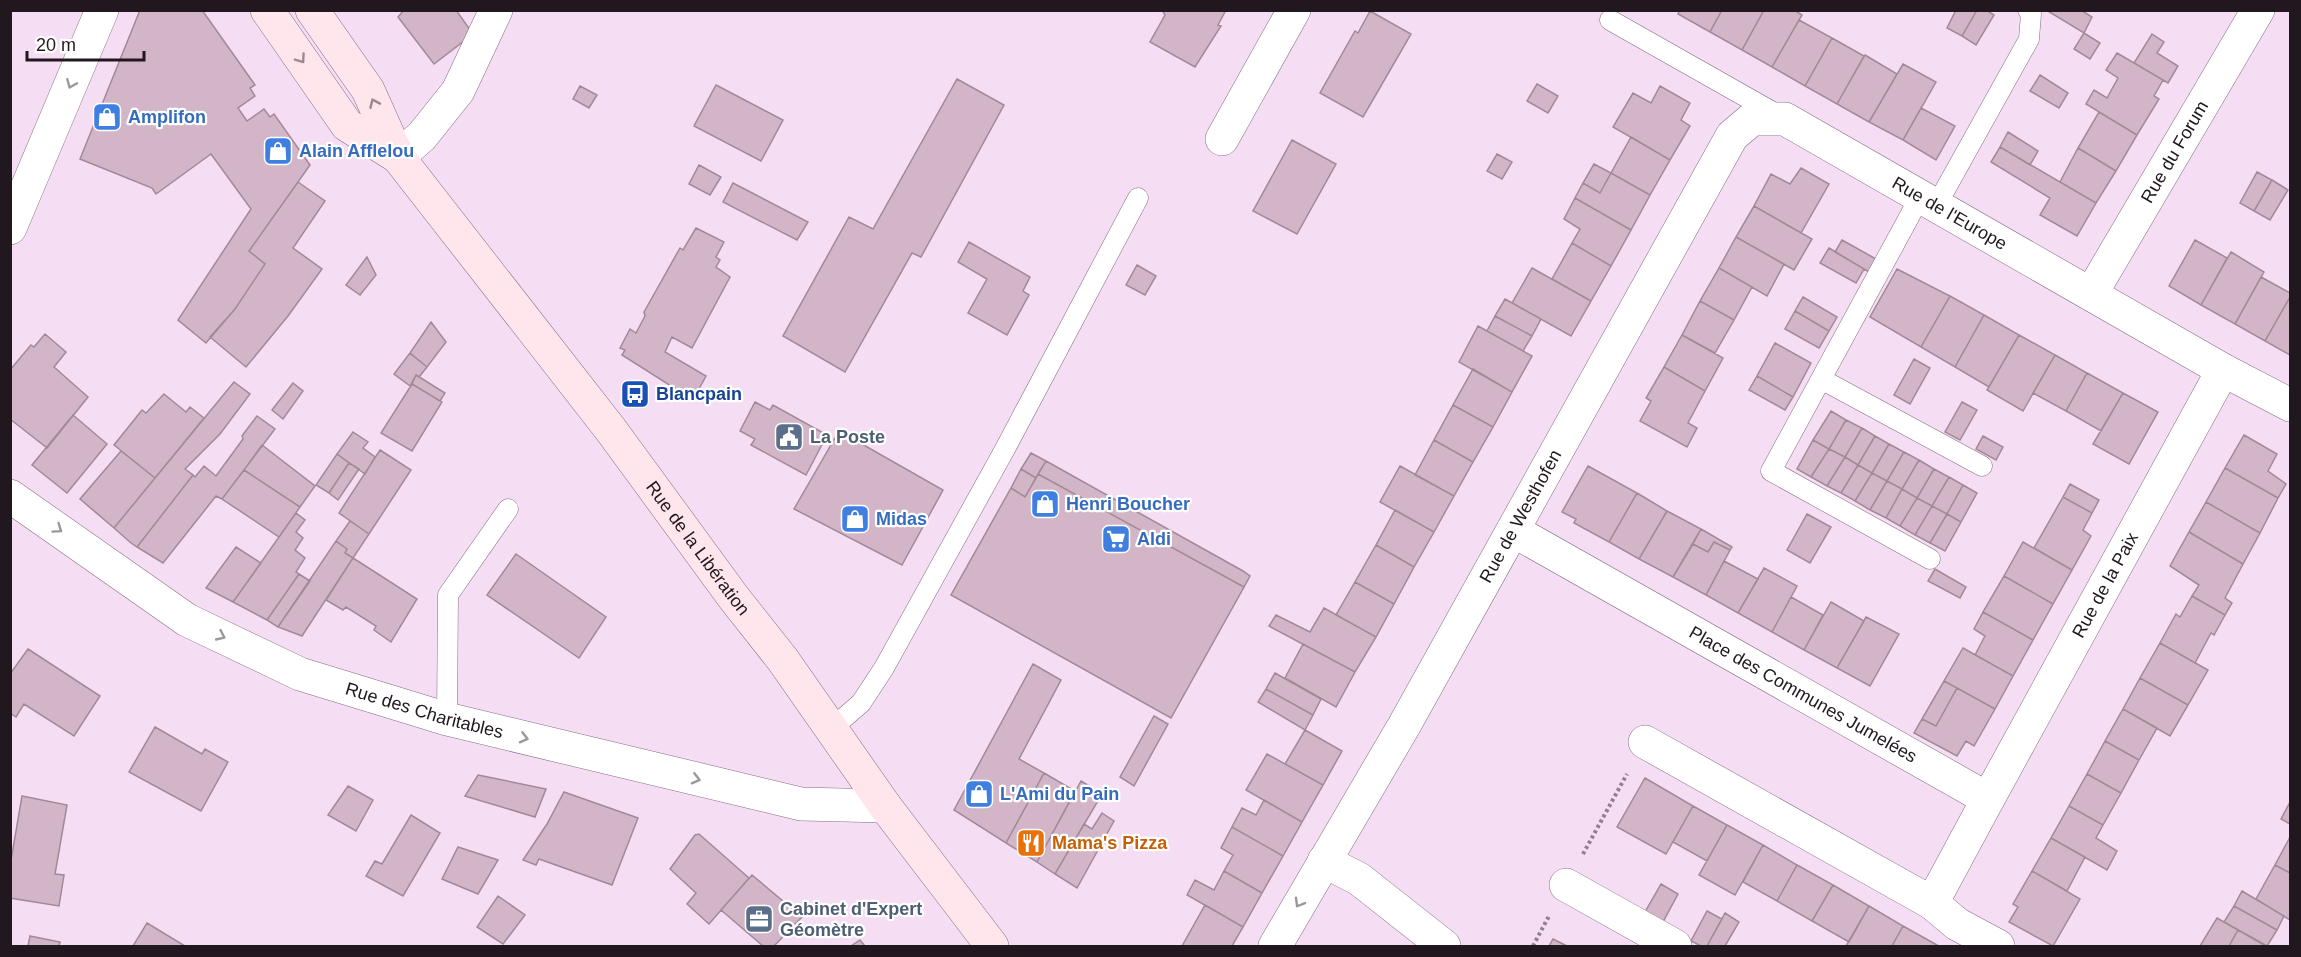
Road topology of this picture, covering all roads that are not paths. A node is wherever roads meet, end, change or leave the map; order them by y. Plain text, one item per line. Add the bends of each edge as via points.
1 (102, 10) edge
2 (267, 10) edge
3 (312, 10) edge
4 (495, 10) edge
5 (1294, 10) edge
6 (2028, 10) edge
7 (2258, 10) edge
8 (1610, 20) dead end
9 (1785, 119) junction
10 (1222, 139) dead end
11 (398, 157) junction
12 (1138, 198) dead end
13 (1928, 202) junction
14 (10, 228) edge
15 (2091, 294) junction
16 (2223, 370) junction
17 (1821, 379) junction
18 (2290, 405) edge
19 (1982, 466) dead end
20 (10, 496) edge
21 (508, 509) dead end
22 (1514, 531) junction
23 (1930, 558) dead end
24 (447, 719) junction
25 (831, 729) junction
26 (1645, 742) road end
27 (1988, 798) junction
28 (885, 806) junction
29 (1324, 861) junction
30 (1566, 885) road end
31 (1932, 903) junction
32 (1951, 935) edge
33 (992, 946) edge
34 (1275, 946) edge
35 (1444, 946) edge
36 (1675, 946) edge
37 (1998, 946) edge

1 -> 14 street
2 -> 11 main road, Rue de la Libération via 347,125
11 -> 3 main road, Rue de la Libération via 368,90
4 - 11 street via 458,91 422,136
5 - 10 street
6 - 13 lane via 2029,39
7 - 15 street, Rue du Forum
8 - 9 lane, Rue de l'Europe
9 - 13 street, Rue de l'Europe
9 - 22 street, Rue de Westhofen via 1752,119 1732,136
11 - 25 main road, Rue de la Libération via 611,430
12 - 25 lane via 884,668 861,703
13 - 15 street, Rue de l'Europe
13 - 17 lane
15 - 16 street, Rue de l'Europe
16 - 18 street, Rue de l'Europe
16 - 27 street, Rue de la Paix
17 - 19 lane
17 - 23 lane via 1771,471
20 -> 24 street, Rue des Charitables via 187,620 300,674
21 - 24 lane via 448,595
22 - 27 street, Place des Communes Jumelées
22 - 29 street, Rue de Westhofen
24 -> 28 street, Rue des Charitables via 801,804
25 - 28 main road, Rue de la Libération
26 - 31 street
27 - 31 street
28 - 33 main road, Rue de la Libération
29 -> 34 street, Rue de Westhofen
29 - 35 street via 1359,879
30 - 36 street
31 - 32 street
32 - 37 street

